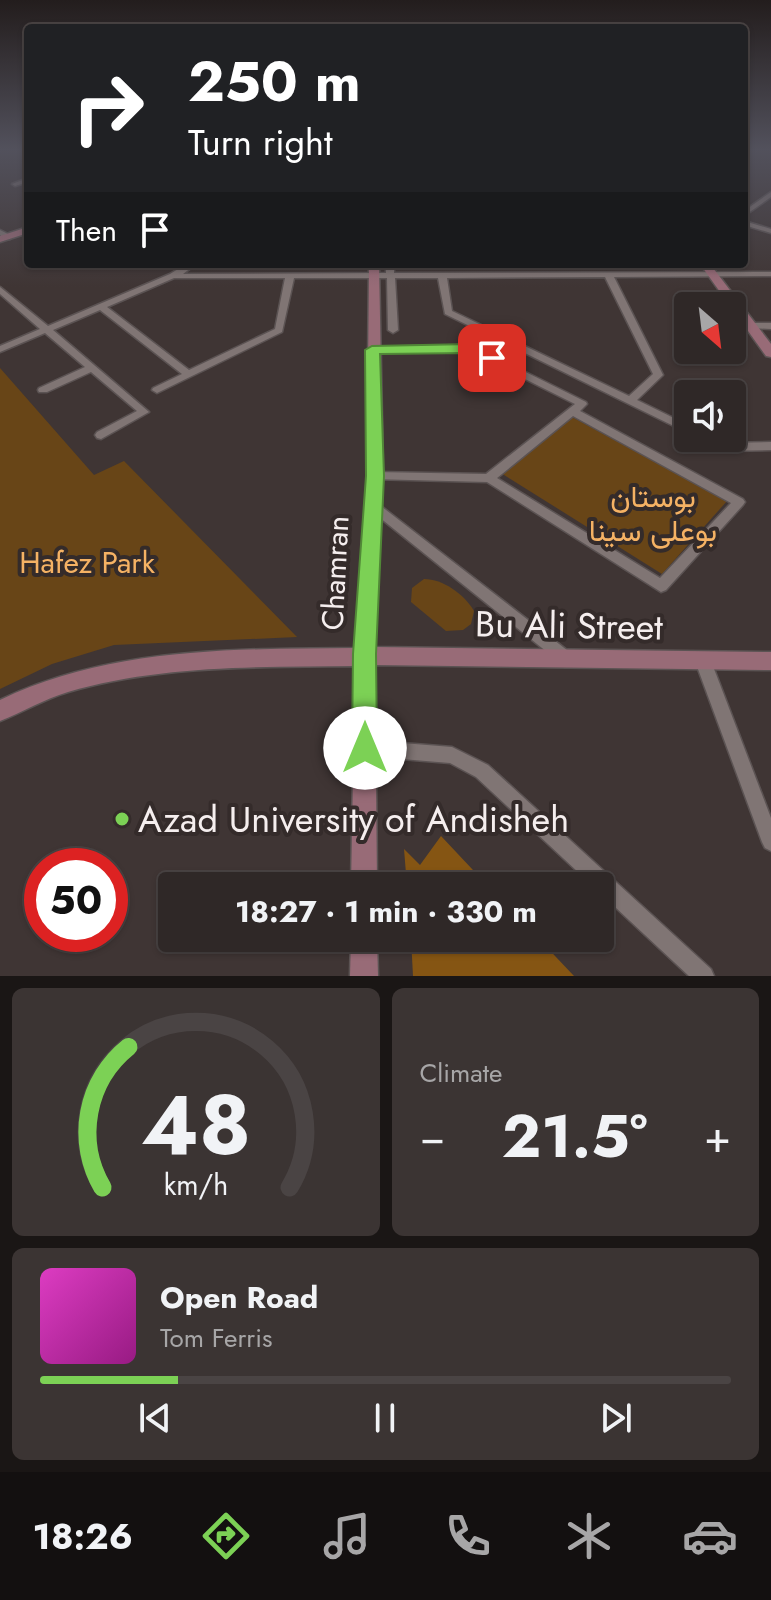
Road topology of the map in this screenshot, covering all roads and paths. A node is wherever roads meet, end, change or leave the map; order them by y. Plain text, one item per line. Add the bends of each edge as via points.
1 (769, 196) edge
2 (760, 202) junction
3 (771, 205) edge
4 (748, 211) edge
5 (748, 224) edge
6 (24, 231) edge
7 (771, 231) edge
8 (2, 236) edge
9 (186, 268) edge
10 (709, 268) edge
11 (382, 269) edge
12 (608, 274) junction
13 (771, 274) edge
14 (290, 275) junction
15 (442, 275) junction
16 (173, 276) junction
17 (0, 290) edge
18 (101, 307) junction
19 (752, 326) junction
20 (771, 326) edge
21 (393, 330) dead end
22 (47, 331) junction
23 (0, 349) edge
24 (372, 350) junction
25 (771, 353) edge
26 (92, 368) junction
27 (188, 374) junction
28 (43, 390) dead end
29 (157, 390) dead end
30 (630, 401) junction
31 (574, 412) junction
32 (674, 422) edge
33 (101, 435) dead end
34 (771, 446) edge
35 (746, 447) edge
36 (375, 476) junction
37 (489, 478) junction
38 (373, 506) junction
39 (365, 654) junction
40 (567, 659) junction
41 (703, 661) junction
42 (771, 661) edge
43 (0, 711) edge
44 (365, 748) junction
45 (771, 842) edge
46 (364, 872) edge
47 (364, 952) edge
48 (364, 976) edge
49 (704, 976) edge

1 - 2 street
2 - 3 street
2 - 4 street
5 - 7 street
6 - 8 street
9 - 16 street
10 - 12 street
10 - 13 street
10 - 19 street
11 - 14 street
11 - 15 street
11 - 21 street
11 - 24 street, Chamran
12 - 15 street
12 - 30 street via 658,375
14 - 16 street
14 - 27 street via 279,330
15 - 30 street via 448,312
16 - 18 street
17 - 22 street
18 - 22 street
18 - 27 street
19 - 20 street
19 - 25 street
22 - 23 street
22 - 26 street
24 - 31 street via 471,348 582,404
24 - 36 street, Chamran
26 - 28 street
26 - 33 street via 144,412
27 - 29 street
30 - 32 street
31 - 37 street
31 - 37 street via 739,502 661,586
34 - 35 street
36 - 37 street
36 - 38 street, Chamran
38 - 39 street, Chamran
38 - 40 street
39 - 40 street, Bu Ali Street
39 - 43 street, Bu Ali Street via 135,666 50,687
39 - 44 street, Chamran
40 - 41 street, Bu Ali Street
41 - 42 street, Bu Ali Street
41 - 45 street
44 - 46 street, Chamran
44 - 49 street via 452,755 482,771
47 - 48 street

